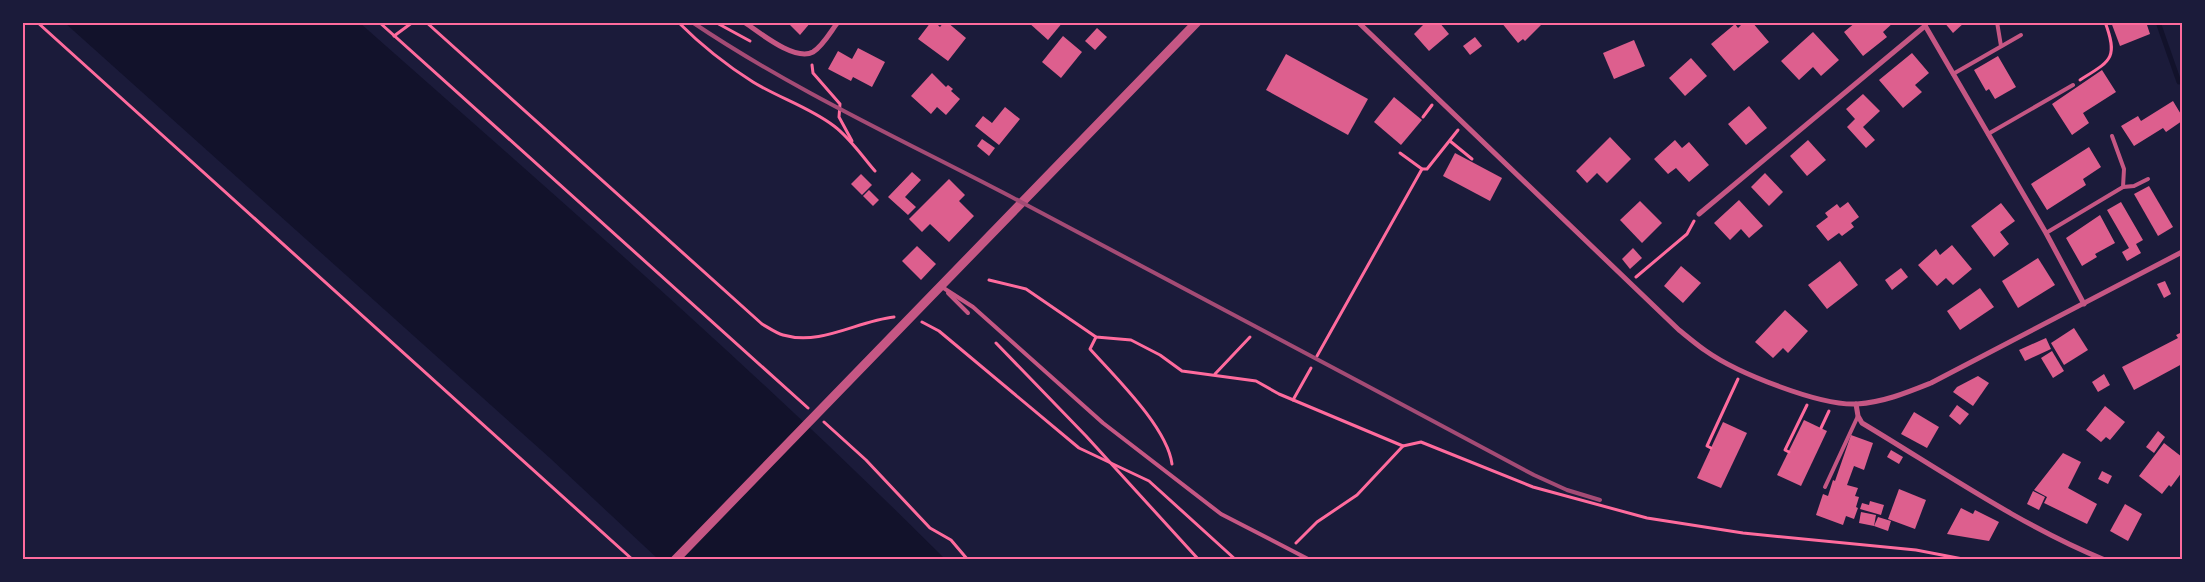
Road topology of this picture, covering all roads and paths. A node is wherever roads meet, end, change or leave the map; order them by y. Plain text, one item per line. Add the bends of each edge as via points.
1 (37, 22) edge
2 (379, 22) edge
3 (413, 22) edge
4 (426, 22) edge
5 (678, 22) edge
6 (744, 22) edge
7 (838, 22) edge
8 (1197, 22) edge
9 (1358, 22) edge
10 (1997, 22) edge
11 (2105, 22) edge
12 (1924, 24) edge
13 (2021, 34) dead end
14 (394, 36) junction
15 (2001, 46) junction
16 (812, 66) dead end
17 (1953, 74) junction
18 (2073, 85) joint
19 (1433, 104) dead end
20 (1424, 117) dead end
21 (1988, 134) junction
22 (2112, 136) dead end
23 (855, 146) junction
24 (1400, 153) dead end
25 (1472, 159) dead end
26 (1422, 169) junction
27 (875, 171) dead end
28 (2148, 179) dead end
29 (2123, 187) junction
30 (1698, 214) joint
31 (2046, 233) junction
32 (2182, 252) edge
33 (1635, 278) dead end
34 (989, 280) dead end
35 (941, 286) junction
36 (2084, 304) junction
37 (968, 313) dead end
38 (901, 318) dead end
39 (916, 320) dead end
40 (1096, 337) junction
41 (1250, 337) dead end
42 (994, 341) dead end
43 (1317, 356) dead end
44 (1311, 368) dead end
45 (1215, 375) junction
46 (1738, 379) dead end
47 (1293, 400) junction
48 (1856, 404) junction
49 (1807, 405) dead end
50 (1829, 410) dead end
51 (814, 414) dead end
52 (1858, 416) junction
53 (821, 420) dead end
54 (1821, 428) dead end
55 (1403, 446) junction
56 (1711, 448) dead end
57 (1788, 452) dead end
58 (1108, 461) junction
59 (1172, 477) junction
60 (1825, 487) dead end
61 (1289, 549) junction
62 (633, 560) edge
63 (674, 560) edge
64 (968, 560) edge
65 (1199, 560) edge
66 (1236, 560) edge
67 (1310, 560) edge
68 (1968, 560) edge
69 (2106, 560) edge

1 - 62 path
2 - 14 path
3 - 14 path
4 - 38 path via 762,324 783,335 806,338 893,316
5 - 23 path via 726,64 766,90 835,126
6 - 7 street via 794,53 810,54
8 - 35 street
9 - 48 street via 1679,330 1707,352 1810,398
10 - 15 lane
11 - 18 path via 2112,40 2112,53 2105,64
12 - 17 street
12 - 30 street
13 - 15 lane
14 - 51 path
15 - 17 lane
16 - 23 path via 813,73 840,104 839,117
17 - 21 street
18 - 21 lane
19 - 20 path
21 - 31 street
22 - 29 lane via 2124,169
23 - 27 path
24 - 26 path
25 - 26 path via 1450,141 1427,169
26 - 43 path
28 - 29 lane
29 - 31 lane
30 - 33 path via 1687,234
31 - 36 street
32 - 36 street
34 - 40 path via 1026,289
35 - 37 lane
35 - 59 lane via 972,307 1103,423
35 - 63 street
36 - 48 street via 1931,383 1888,400
39 - 58 path via 940,331 1079,448
40 - 45 path via 1131,340 1182,371
40 - 59 path via 1090,349 1145,412 1164,441 1172,462
41 - 45 path
42 - 58 path
44 - 47 path
45 - 47 path via 1256,381
46 - 56 path via 1707,446
47 - 55 path
48 - 52 street
49 - 57 path via 1785,450
50 - 54 path
52 - 60 lane
52 - 69 street via 1862,423 2005,509
53 - 64 path via 866,460 930,528 951,540
55 - 61 path via 1357,495 1317,522
55 - 68 path via 1420,442 1532,487 1647,518 1743,533 1916,550
58 - 65 path
58 - 66 path via 1149,481
59 - 61 lane via 1220,514
61 - 67 lane

